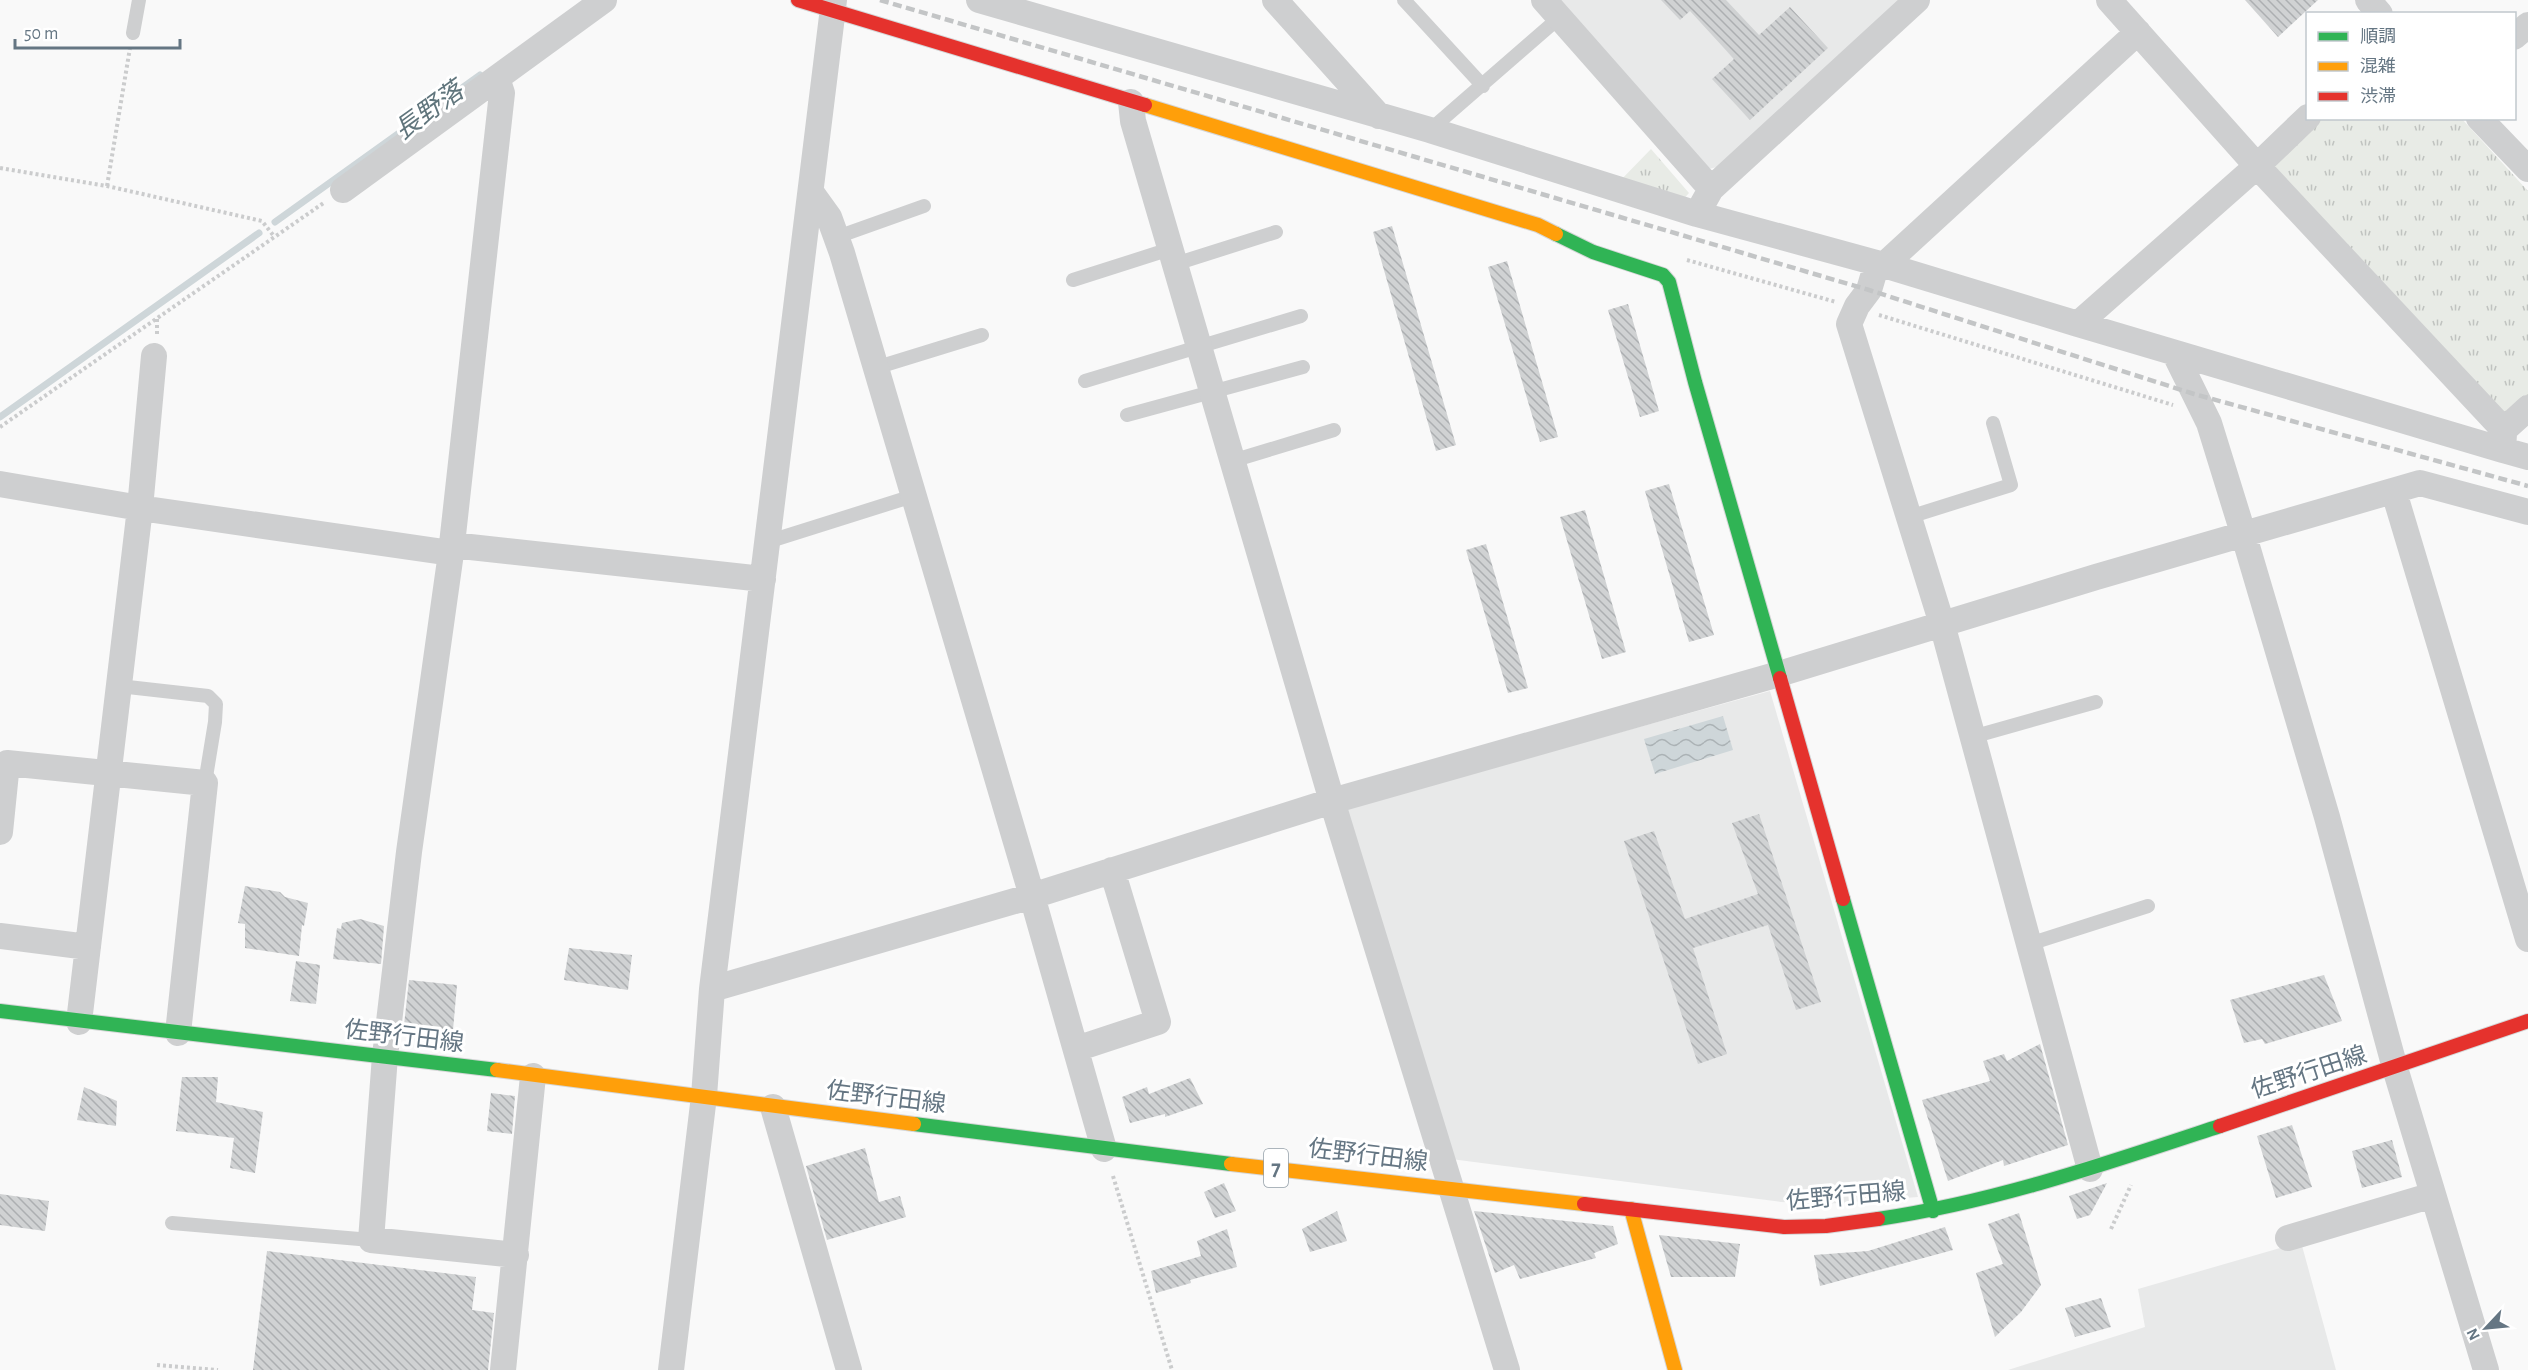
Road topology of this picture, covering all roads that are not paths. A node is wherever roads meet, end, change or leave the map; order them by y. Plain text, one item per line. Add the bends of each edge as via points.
1 (139, 0) edge
2 (604, 0) edge
3 (798, 0) edge
4 (980, 0) edge
5 (1275, 0) edge
6 (1404, 0) edge
7 (1917, 0) edge
8 (2109, 0) edge
9 (2368, 0) edge
10 (833, 5) edge
11 (1552, 9) edge
12 (2378, 12) edge
13 (2528, 26) edge
14 (2138, 32) junction
15 (133, 33) road end
16 (2516, 35) edge
17 (497, 78) junction
18 (1483, 86) junction
19 (1131, 102) junction
20 (1379, 117) junction
21 (2306, 118) edge
22 (2481, 120) edge
23 (1430, 130) junction
24 (2257, 166) junction
25 (2528, 169) edge
26 (343, 189) road end
27 (1711, 189) junction
28 (812, 192) junction
29 (924, 206) dead end
30 (1697, 214) junction
31 (1276, 232) dead end
32 (837, 237) junction
33 (1172, 257) junction
34 (1880, 264) junction
35 (1073, 279) dead end
36 (1301, 316) dead end
37 (2078, 324) junction
38 (982, 335) dead end
39 (1199, 346) junction
40 (2175, 354) junction
41 (154, 356) dead end
42 (1303, 367) dead end
43 (875, 368) junction
44 (1085, 381) dead end
45 (1212, 393) junction
46 (2528, 408) edge
47 (1127, 415) dead end
48 (1993, 423) dead end
49 (1334, 430) dead end
50 (2503, 440) junction
51 (2528, 457) edge
52 (1232, 461) junction
53 (0, 484) edge
54 (2394, 492) junction
55 (913, 496) junction
56 (140, 508) junction
57 (2528, 512) edge
58 (1909, 517) junction
59 (2244, 536) junction
60 (767, 542) junction
61 (452, 549) junction
62 (763, 579) junction
63 (1942, 624) junction
64 (1779, 674) junction
65 (119, 686) junction
66 (2096, 702) dead end
67 (1972, 737) junction
68 (109, 773) junction
69 (205, 783) junction
70 (1332, 801) junction
71 (0, 831) edge
72 (1112, 870) junction
73 (1032, 896) junction
74 (2148, 906) dead end
75 (0, 936) edge
76 (2528, 939) edge
77 (2029, 944) junction
78 (88, 947) junction
79 (712, 988) junction
80 (0, 1011) edge
81 (79, 1022) junction
82 (2528, 1022) edge
83 (178, 1033) junction
84 (1076, 1049) junction
85 (385, 1056) junction
86 (2395, 1068) junction
87 (533, 1076) junction
88 (704, 1096) junction
89 (773, 1107) junction
90 (1104, 1149) junction
91 (2090, 1169) junction
92 (1451, 1189) junction
93 (2433, 1195) junction
94 (1631, 1209) junction
95 (1934, 1211) junction
96 (172, 1222) dead end
97 (2288, 1238) dead end
98 (372, 1240) junction
99 (516, 1255) junction
100 (503, 1370) edge
101 (672, 1370) edge
102 (849, 1370) edge
103 (1507, 1370) edge
104 (1675, 1370) edge
105 (2486, 1370) edge

1 - 15 lane
2 - 17 street
3 - 10 main road
4 - 20 street
5 - 20 street
6 - 18 lane
7 - 27 street
8 - 14 street
9 - 12 street
10 - 19 main road
10 - 28 street
11 - 18 lane
11 - 27 street
13 - 16 street
14 - 24 street
14 - 34 street
17 - 26 street
17 - 61 street via 502,93
18 - 23 lane
19 - 33 street via 1133,122
19 - 64 main road via 1538,225 1593,252 1663,275 1669,282
20 - 23 street
21 - 24 street
22 - 25 street
23 - 30 street
24 - 37 street
24 - 50 street
27 - 30 street
28 - 32 street
28 - 60 street
29 - 32 lane
30 - 34 street
31 - 33 lane
32 - 43 street
33 - 35 lane
33 - 39 street
34 - 37 street
34 - 58 street via 1849,324
36 - 39 lane
37 - 40 street
38 - 43 lane
39 - 44 lane
39 - 45 street
40 - 50 street
40 - 59 street via 2209,423
41 - 56 street
42 - 45 lane
43 - 55 street
45 - 47 lane
45 - 52 street
46 - 50 street
48 - 58 lane via 2012,485
49 - 52 lane
50 - 51 street
52 - 70 street
53 - 56 street
54 - 57 street via 2420,483
54 - 59 street
54 - 76 street
55 - 60 lane
55 - 73 street
56 - 61 street
56 - 65 street
58 - 63 street
59 - 63 street
59 - 86 street via 2327,817
60 - 62 street
61 - 62 street
61 - 85 street
62 - 79 street
63 - 64 street
63 - 67 street
64 - 70 street
64 - 95 main road
65 - 68 street
65 - 69 lane via 208,696 216,705
66 - 67 lane
67 - 77 street
68 - 69 street
68 - 71 street via 8,764
68 - 78 street
69 - 83 street
70 - 72 street
70 - 92 street
72 - 73 street
72 - 84 street via 1158,1022
73 - 79 street
73 - 84 street
74 - 77 lane
75 - 78 street
77 - 91 street
78 - 81 street
79 - 88 street
80 - 81 main road, 佐野行田線 / 7
81 - 83 main road, 佐野行田線 / 7
82 - 86 main road, 佐野行田線 / 7
83 - 85 main road, 佐野行田線 / 7
84 - 90 street
85 - 87 main road, 佐野行田線 / 7
85 - 98 street
86 - 91 main road, 佐野行田線 / 7
86 - 93 street
87 - 88 main road, 佐野行田線 / 7
87 - 99 street
88 - 89 main road, 佐野行田線 / 7
88 - 101 street
89 - 90 main road, 佐野行田線 / 7
89 - 102 street
90 - 92 main road, 佐野行田線 / 7
91 - 95 main road, 佐野行田線 / 7
92 - 94 main road, 佐野行田線 / 7
92 - 103 street
93 - 97 street
93 - 105 street
94 - 95 main road, 佐野行田線 / 7 via 1784,1227 1826,1226
94 - 104 main road
96 - 98 lane
98 - 99 street
99 - 100 street

